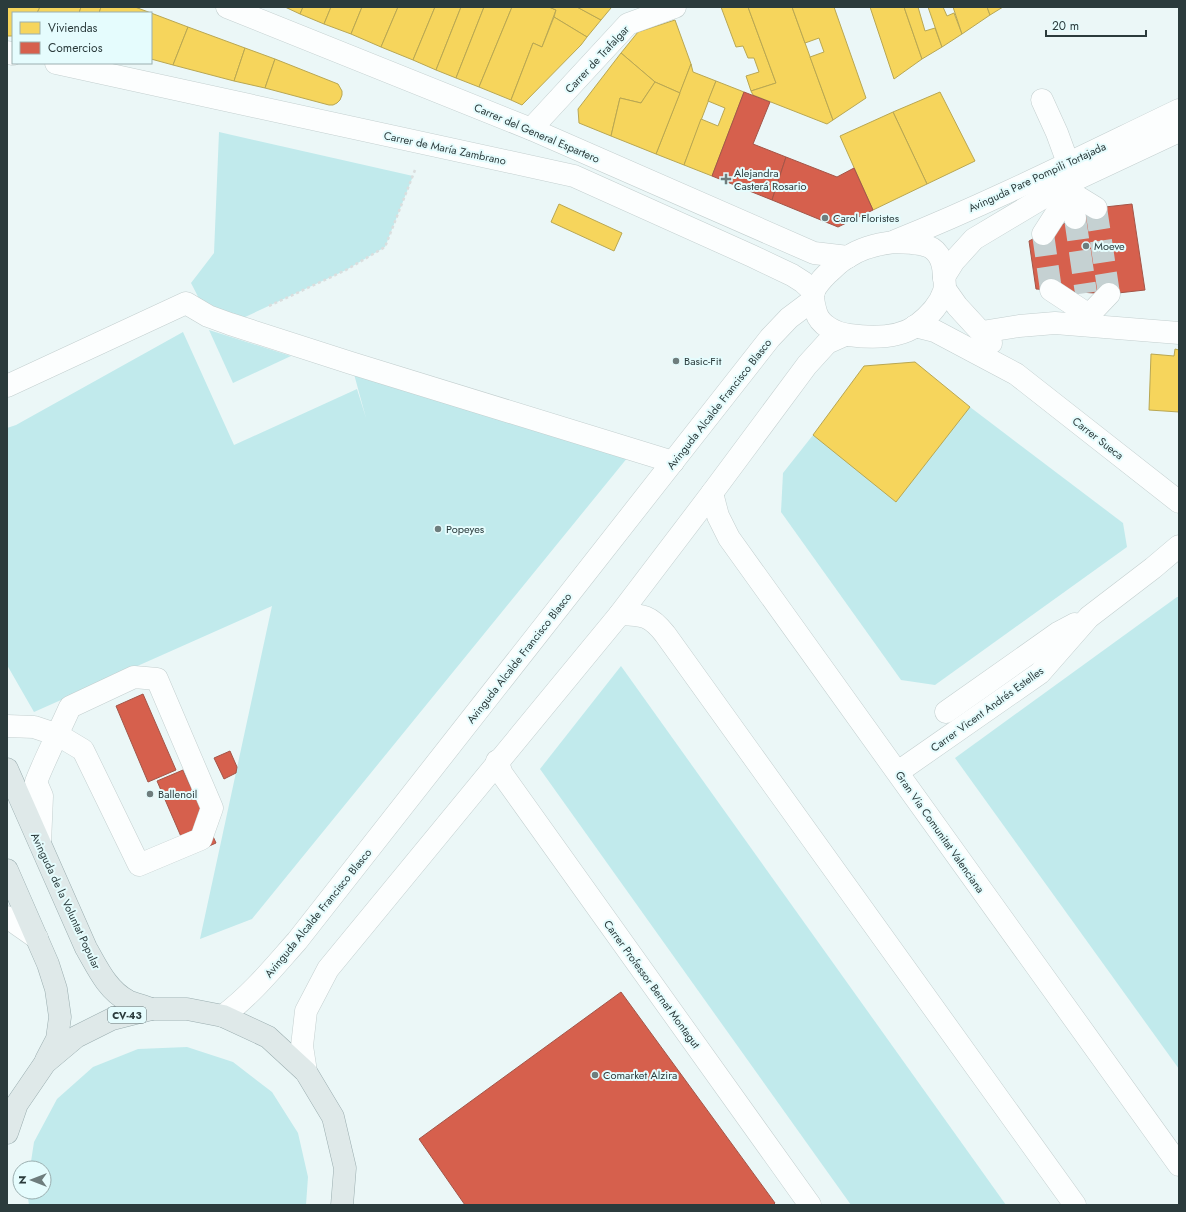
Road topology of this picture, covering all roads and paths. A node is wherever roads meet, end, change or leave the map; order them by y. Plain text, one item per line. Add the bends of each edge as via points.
1 (227, 7) edge
2 (675, 7) edge
3 (625, 15) edge
4 (61, 64) edge
5 (1042, 100) dead end
6 (1179, 110) edge
7 (531, 130) junction
8 (1179, 131) edge
9 (426, 144) junction
10 (1068, 163) junction
11 (1068, 188) junction
12 (1096, 208) dead end
13 (1075, 218) tunnel mouth
14 (1043, 234) tunnel mouth
15 (894, 242) junction
16 (848, 257) junction
17 (945, 283) junction
18 (1051, 290) tunnel mouth
19 (1086, 293) tunnel mouth
20 (1109, 294) tunnel mouth
21 (814, 296) junction
22 (1090, 320) junction
23 (230, 324) junction
24 (916, 326) junction
25 (982, 332) junction
26 (1179, 333) edge
27 (845, 335) junction
28 (1016, 374) junction
29 (7, 386) edge
30 (673, 462) junction
31 (712, 493) junction
32 (1179, 502) edge
33 (1179, 546) edge
34 (620, 614) junction
35 (1089, 616) junction
36 (946, 712) dead end
37 (7, 726) edge
38 (58, 734) junction
39 (498, 761) junction
40 (7, 769) edge
41 (898, 772) junction
42 (40, 843) junction
43 (7, 870) edge
44 (7, 917) edge
45 (37, 938) junction
46 (151, 1009) junction
47 (223, 1016) junction
48 (45, 1063) junction
49 (306, 1072) junction
50 (7, 1134) edge
51 (1177, 1158) edge
52 (342, 1205) edge
53 (810, 1205) edge
54 (1075, 1205) edge

1 - 7 street, Carrer del General Espartero
2 - 3 street, Carrer de Trafalgar
3 - 7 street, Carrer de Trafalgar
4 - 9 street, Carrer de María Zambrano
5 - 10 street
6 - 10 street, Avinguda Pare Pompili Tortajada
7 - 16 street, Carrer del General Espartero via 814,253
8 - 11 street, Avinguda Pare Pompili Tortajada
9 - 21 street, Carrer de María Zambrano via 574,176 792,275 803,282
9 - 23 path via 385,247 346,270
10 - 15 street, Avinguda Pare Pompili Tortajada
11 - 12 street
11 - 13 street
11 - 14 street
11 - 17 street, Avinguda Pare Pompili Tortajada via 974,239 954,261
15 - 16 street via 880,244
15 - 17 street via 928,246 938,254 943,265
16 - 21 street via 820,281
17 - 24 street via 937,304
17 - 25 street, Carrer Sueca via 957,306
18 - 22 street
19 - 22 street
20 - 22 street
21 - 27 street via 817,314 824,324 833,331
21 - 30 street, Avinguda Alcalde Francisco Blasco via 770,338
22 - 25 street via 1043,323
22 - 26 street
23 - 29 street via 208,316 186,303
23 - 30 street
24 - 27 street via 898,334 881,337
24 - 28 street, Carrer Sueca via 935,331
25 - 28 street, Carrer Sueca
27 - 31 street via 827,343 807,365
28 - 32 street, Carrer Sueca
30 - 47 street, Avinguda Alcalde Francisco Blasco via 296,941 262,982
31 - 34 street
31 - 41 street, Gran Via Comunitat Valenciana via 718,516 729,538
33 - 35 street, Carrer Vicent Andrés Estelles
34 - 39 street
34 - 54 street via 647,617 665,634
35 - 36 street via 1058,633
35 - 41 street, Carrer Vicent Andrés Estelles via 1040,673
37 - 38 street via 34,727
38 - 38 street via 83,750 139,865 201,839 212,808 157,679 134,678 70,707
38 - 42 street via 36,782 42,796
39 - 49 street via 328,969 306,1011 302,1046
39 - 53 street, Carrer Professor Bernat Montagut via 502,774
40 - 42 main road, Avinguda de la Voluntat Popular
41 - 51 street, Gran Via Comunitat Valenciana
42 - 46 main road, Avinguda de la Voluntat Popular via 100,974 127,1000
43 - 45 main road
44 - 45 street
45 - 48 main road via 56,989 60,1017 57,1039
46 - 47 main road, CV-43 via 187,1009
46 - 48 main road, CV-43 via 112,1019 76,1037
47 - 49 main road, CV-43 via 268,1038
48 - 50 main road, CV-43 via 17,1104
49 - 52 main road, CV-43 via 333,1116 345,1168

